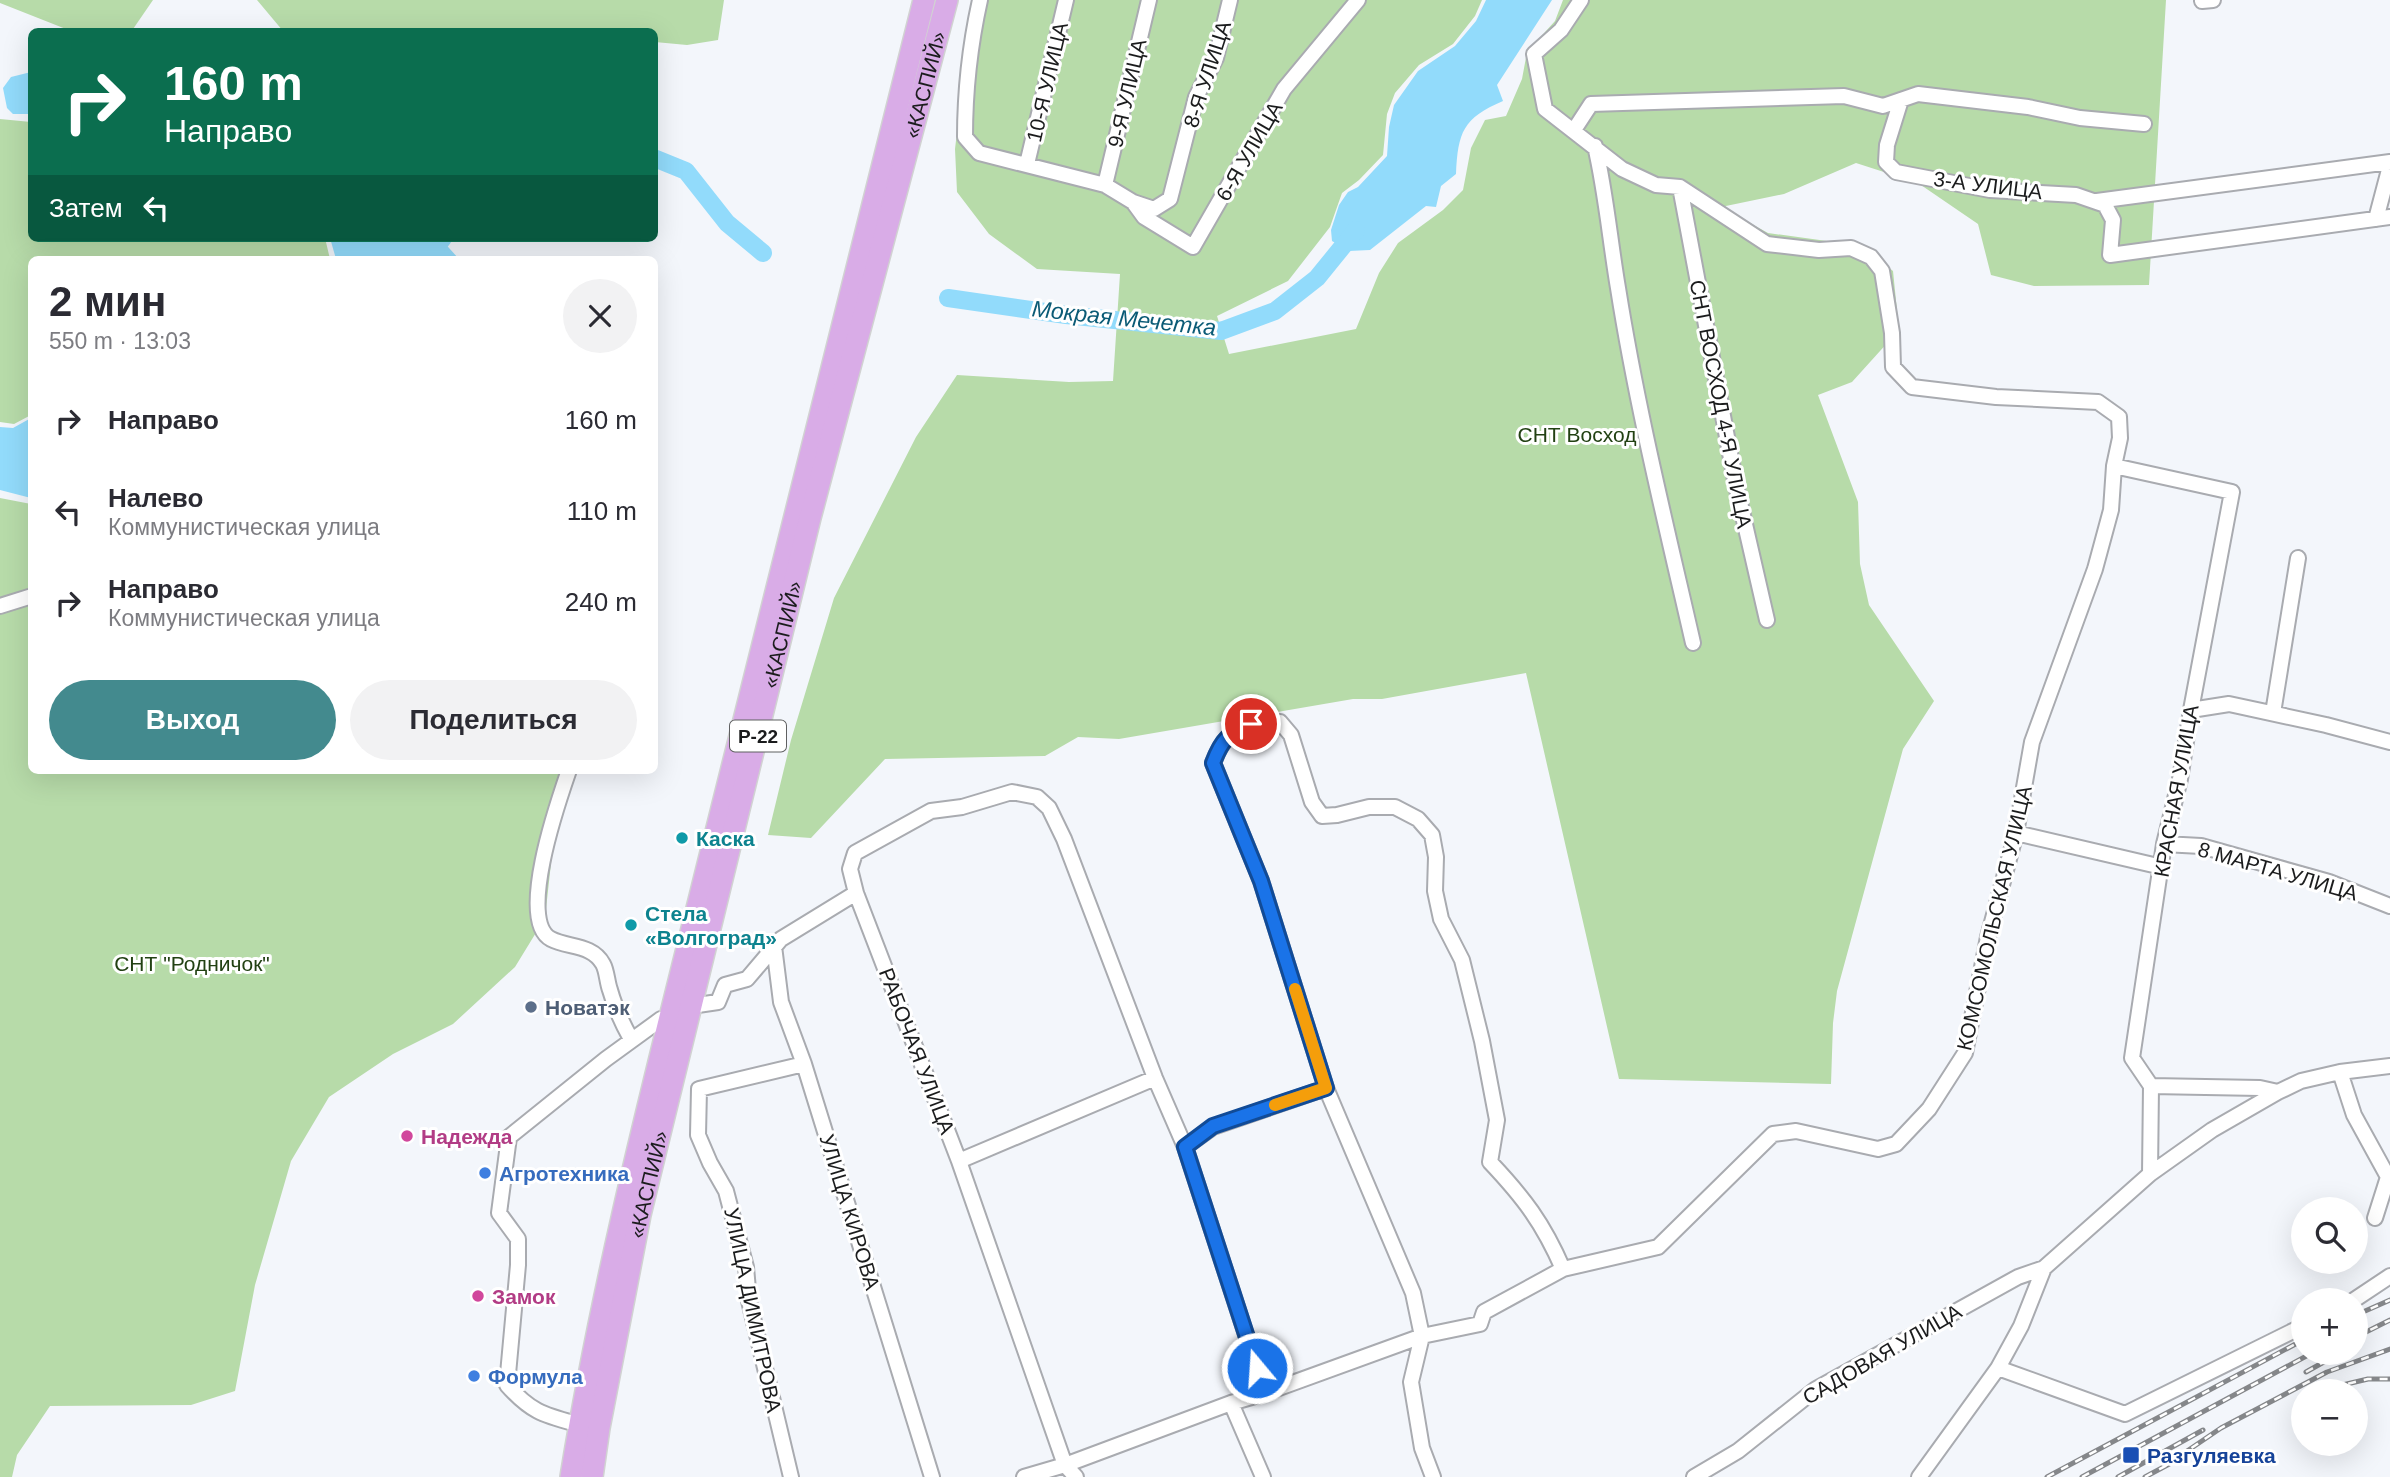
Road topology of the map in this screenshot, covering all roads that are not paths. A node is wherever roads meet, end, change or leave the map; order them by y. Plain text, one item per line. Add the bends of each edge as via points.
1 (924, 0) edge
2 (947, 0) edge
3 (980, 0) edge
4 (1066, 0) edge
5 (1149, 0) edge
6 (1230, 0) edge
7 (1359, 0) edge
8 (1581, 0) edge
9 (1901, 100) junction
10 (2144, 124) dead end
11 (1574, 130) junction
12 (1595, 146) junction
13 (1027, 164) junction
14 (2390, 164) edge
15 (1105, 185) junction
16 (1680, 187) junction
17 (2096, 201) junction
18 (1133, 202) junction
19 (2383, 218) edge
20 (2114, 466) junction
21 (2298, 558) dead end
22 (28, 597) edge
23 (0, 606) edge
24 (1767, 620) dead end
25 (1693, 643) dead end
26 (2191, 710) junction
27 (2273, 713) junction
28 (2390, 742) edge
29 (568, 774) edge
30 (2016, 833) junction
31 (2164, 844) junction
32 (2162, 867) junction
33 (856, 893) junction
34 (2390, 906) edge
35 (774, 946) junction
36 (674, 1013) junction
37 (632, 1039) junction
38 (804, 1064) junction
39 (2390, 1066) edge
40 (2340, 1072) junction
41 (1155, 1078) junction
42 (2151, 1086) junction
43 (1326, 1088) junction
44 (2278, 1092) junction
45 (1185, 1147) junction
46 (959, 1161) junction
47 (2150, 1174) junction
48 (2375, 1218) dead end
49 (2044, 1268) junction
50 (1563, 1269) junction
51 (2390, 1276) edge
52 (2368, 1291) edge
53 (2291, 1332) edge
54 (1422, 1336) junction
55 (1998, 1368) junction
56 (1265, 1393) junction
57 (1231, 1403) junction
58 (580, 1424) junction
59 (1065, 1465) junction
60 (571, 1477) edge
61 (592, 1477) edge
62 (791, 1477) edge
63 (932, 1477) edge
64 (1024, 1477) edge
65 (1076, 1477) edge
66 (1263, 1477) edge
67 (1433, 1477) edge
68 (1694, 1477) edge
69 (1919, 1477) edge

1 - 36 highway, «КАСПИЙ» / Р-22
2 - 36 highway, «КАСПИЙ» / Р-22
3 - 13 street via 973,29 965,137 979,153
4 - 13 street, 10-Я УЛИЦА
5 - 15 street, 9-Я УЛИЦА
6 - 18 street, 8-Я УЛИЦА via 1216,58 1196,97 1170,199 1154,209
7 - 18 street, 6-Я УЛИЦА via 1284,89 1193,247 1144,217
8 - 11 street via 1561,30 1534,54 1545,109
9 - 10 street via 1918,94
9 - 11 street via 1883,106 1844,96 1591,104
9 - 17 street, 3-А УЛИЦА via 1887,145 1886,162 1896,172 1990,190 2076,195
11 - 12 street
12 - 16 street via 1622,169 1656,185
12 - 25 street via 1658,492
13 - 15 street
14 - 17 street, 3-А УЛИЦА
14 - 19 street
15 - 18 street
16 - 20 street, КОМСОМОЛЬСКАЯ УЛИЦА via 1767,244 1819,250 1851,248 1871,257 1882,271 1894,367 1912,387 2098,402 2119,418
16 - 24 street, СНТ ВОСХОД 4-Я УЛИЦА via 1735,485
17 - 19 street via 2105,205 2113,220 2109,255
20 - 26 street, КРАСНАЯ УЛИЦА via 2232,492
20 - 30 street, КОМСОМОЛЬСКАЯ УЛИЦА via 2111,510 2095,569 2032,742
21 - 27 street
22 - 23 street
26 - 27 street via 2229,704
26 - 31 street, КРАСНАЯ УЛИЦА
27 - 28 street
29 - 37 street via 542,861 537,905 540,926 549,939 580,946 603,964 615,1008
30 - 32 street
30 - 50 street, КОМСОМОЛЬСКАЯ УЛИЦА via 1988,937 1965,1053 1929,1109 1896,1144 1878,1149 1796,1131 1773,1135 1658,1247
31 - 32 street, КРАСНАЯ УЛИЦА
31 - 34 street, 8 МАРТА УЛИЦА via 2201,846 2329,882
32 - 42 street, КРАСНАЯ УЛИЦА via 2132,1058
33 - 35 street
33 - 41 street, РАБОЧАЯ УЛИЦА via 850,869 855,853 931,811 1012,792 1037,797 1049,808 1064,839
33 - 46 street, РАБОЧАЯ УЛИЦА
35 - 36 street via 747,979 724,985 718,1002
35 - 38 street, УЛИЦА КИРОВА via 781,1002
36 - 37 street
36 - 58 highway, «КАСПИЙ» / Р-22 via 624,1210
36 - 61 highway, «КАСПИЙ» / Р-22
37 - 58 street via 509,1137 499,1213 518,1239 519,1265 507,1385 541,1414
38 - 62 street, УЛИЦА ДИМИТРОВА via 699,1089 698,1135 726,1191
38 - 63 street, УЛИЦА КИРОВА
39 - 40 street
40 - 44 street
40 - 48 street via 2354,1115 2388,1177
41 - 45 street, РАБОЧАЯ УЛИЦА
41 - 46 street
42 - 44 street
42 - 47 street
43 - 45 street via 1213,1126
43 - 50 street via 1261,881 1213,763 1219,746 1231,733 1251,724 1280,723 1291,735 1312,802 1322,816 1395,807 1418,819 1432,835 1441,919 1462,960 1497,1120 1490,1162 1522,1196 1549,1236
43 - 54 street via 1413,1293
44 - 47 street via 2212,1130
45 - 56 street, РАБОЧАЯ УЛИЦА
46 - 59 street, РАБОЧАЯ УЛИЦА
47 - 49 street
49 - 55 street
49 - 68 street, САДОВАЯ УЛИЦА via 2018,1277 1816,1389 1738,1451
50 - 54 street, КОМСОМОЛЬСКАЯ УЛИЦА via 1484,1312 1480,1324
51 - 52 street
53 - 55 street via 2125,1414
54 - 56 street
54 - 67 street via 1411,1382 1422,1448
55 - 69 street
56 - 57 street
57 - 59 street
57 - 66 street
58 - 60 highway, «КАСПИЙ» / Р-22
59 - 64 street
59 - 65 street, РАБОЧАЯ УЛИЦА

